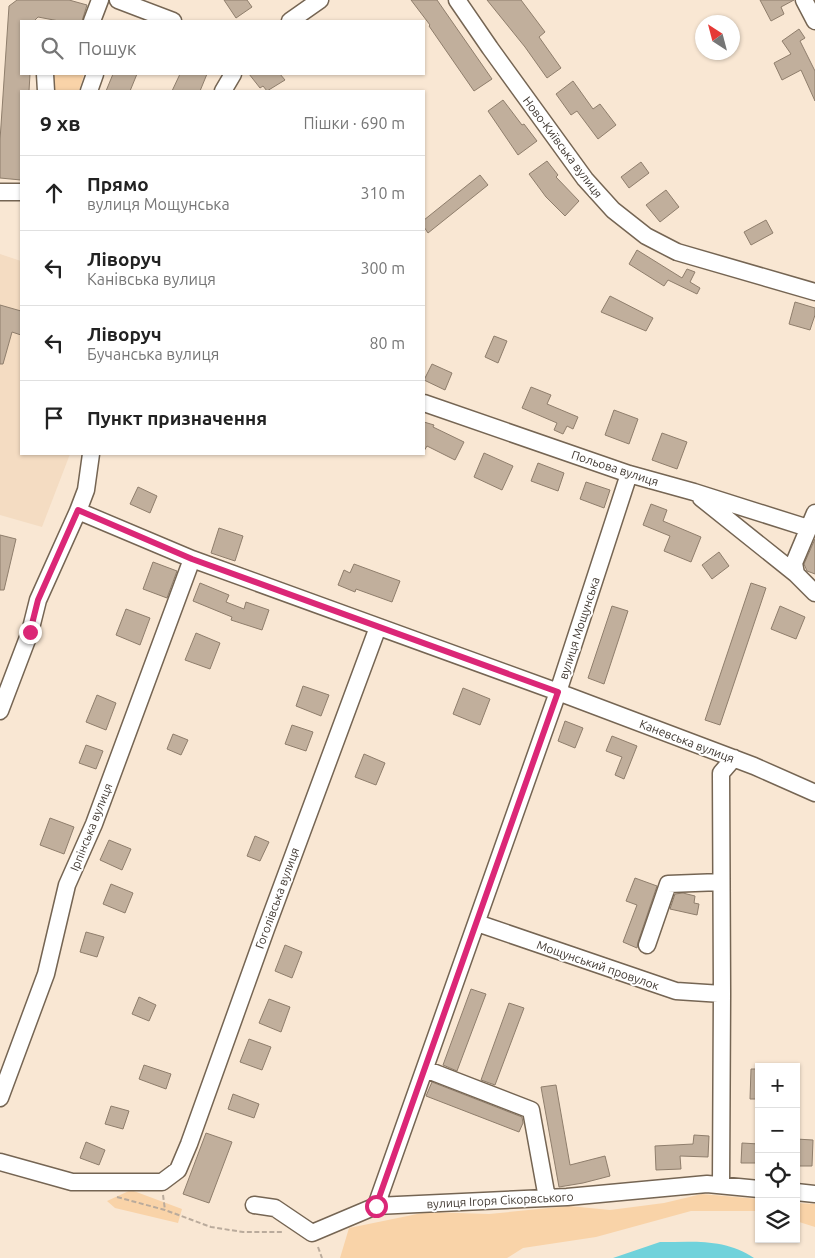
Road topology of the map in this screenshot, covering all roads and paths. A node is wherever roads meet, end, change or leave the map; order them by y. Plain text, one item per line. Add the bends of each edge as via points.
1 (100, 0) edge
2 (118, 0) edge
3 (457, 0) edge
4 (804, 0) edge
5 (318, 1) edge
6 (139, 4) edge
7 (92, 20) edge
8 (172, 20) edge
9 (291, 20) edge
10 (815, 21) edge
11 (45, 75) edge
12 (94, 75) edge
13 (232, 75) edge
14 (46, 90) edge
15 (89, 90) edge
16 (225, 90) edge
17 (0, 192) edge
18 (20, 192) edge
19 (815, 292) edge
20 (425, 402) edge
21 (91, 455) edge
22 (629, 474) junction
23 (694, 492) junction
24 (78, 510) junction
25 (815, 513) edge
26 (808, 528) junction
27 (192, 559) junction
28 (796, 574) junction
29 (815, 593) edge
30 (378, 627) junction
31 (558, 692) junction
32 (0, 710) edge
33 (734, 758) junction
34 (815, 793) edge
35 (721, 882) junction
36 (477, 923) junction
37 (647, 944) dead end
38 (722, 994) junction
39 (425, 1069) junction
40 (0, 1098) edge
41 (0, 1162) edge
42 (721, 1185) junction
43 (755, 1189) edge
44 (800, 1192) edge
45 (815, 1194) edge
46 (546, 1198) junction
47 (254, 1205) dead end
48 (376, 1206) junction
49 (165, 1210) dead end
50 (284, 1232) dead end

1 - 7 street
2 - 6 street
3 - 19 street, Ново-Київська вулиця via 585,179 613,210 646,236 677,252
4 - 10 street
5 - 9 street
6 - 8 street
11 - 14 street
12 - 15 street
13 - 16 street
17 - 18 street
20 - 22 street, Польова вулиця
21 - 24 street via 86,490
22 - 23 street, Польова вулиця
22 - 31 street, вулиця Мощунська
23 - 26 street, Польова вулиця
23 - 28 street
24 - 27 street, Каневська вулиця
24 - 32 street via 38,600 30,632
25 - 26 street
26 - 28 street via 794,563
27 - 30 street, Каневська вулиця
27 - 40 street, Ірпінська вулиця via 94,824 67,885 46,974
28 - 29 street
30 - 31 street, Каневська вулиця
30 - 41 street, Гоголівська вулиця via 178,1170 162,1182 72,1182
31 - 33 street, Каневська вулиця
31 - 36 street, вулиця Мощунська
33 - 34 street, Каневська вулиця
33 - 35 street via 721,773
35 - 37 street via 668,884
35 - 38 street
36 - 38 street, Мощунський провулок via 676,992
36 - 39 street, вулиця Мощунська
38 - 42 street
39 - 46 street via 532,1110
39 - 48 street, вулиця Мощунська
42 - 43 street, вулиця Ігоря Сікорвського
42 - 46 street, вулиця Ігоря Сікорвського
44 - 45 street
46 - 48 street, вулиця Ігоря Сікорвського
47 - 48 street, вулиця Ігоря Сікорвського via 275,1208 312,1233
49 - 50 path via 227,1230

